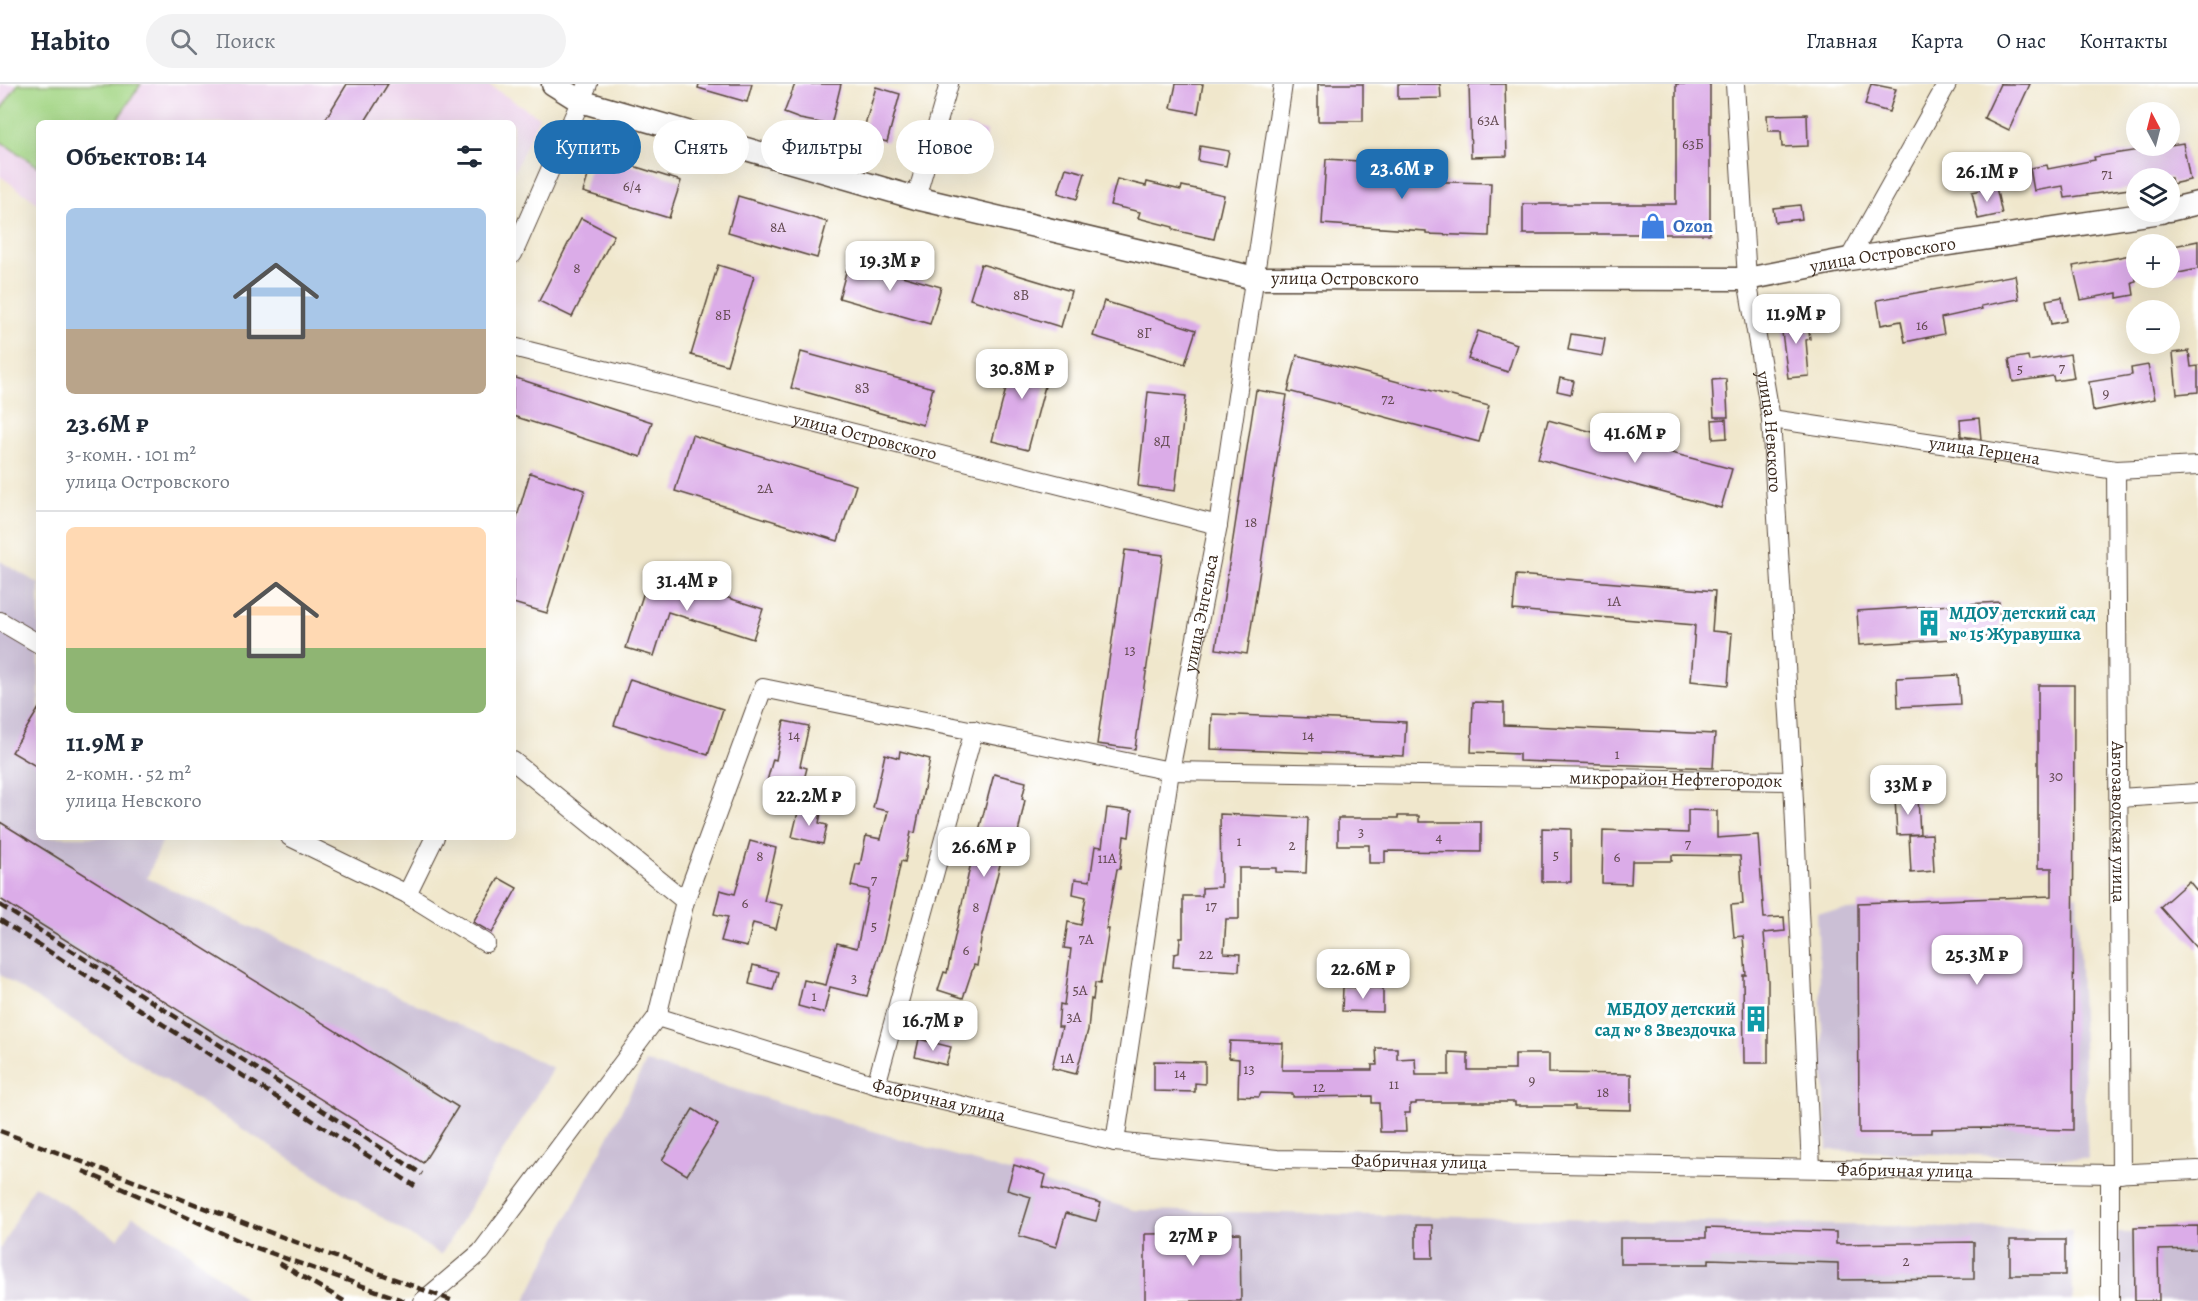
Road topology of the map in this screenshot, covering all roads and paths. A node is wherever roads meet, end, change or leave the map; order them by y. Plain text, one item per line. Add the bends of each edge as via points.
1 (553, 84) edge
2 (949, 84) edge
3 (1283, 84) edge
4 (1735, 84) edge
5 (1947, 84) edge
6 (584, 93) edge
7 (916, 198) junction
8 (2198, 203) edge
9 (2180, 207) edge
10 (2126, 219) edge
11 (516, 247) edge
12 (1850, 259) junction
13 (1255, 278) junction
14 (1747, 279) junction
15 (516, 348) edge
16 (1771, 419) junction
17 (2198, 466) edge
18 (2116, 470) junction
19 (1218, 525) junction
20 (0, 621) edge
21 (36, 642) edge
22 (974, 730) junction
23 (516, 762) edge
24 (1170, 771) junction
25 (1793, 781) junction
26 (2198, 793) edge
27 (2119, 798) junction
28 (296, 840) edge
29 (434, 840) edge
30 (407, 894) junction
31 (685, 901) junction
32 (486, 944) dead end
33 (657, 1017) junction
34 (876, 1085) junction
35 (1115, 1142) junction
36 (1811, 1168) junction
37 (2198, 1170) edge
38 (2115, 1174) junction
39 (423, 1301) edge
40 (2110, 1301) edge

1 - 6 main road, улица Островского
2 - 7 street
3 - 13 street, улица Энгельса
4 - 14 street, улица Невского
5 - 12 street
6 - 7 main road, улица Островского
6 - 11 street
7 - 13 main road, улица Островского
8 - 9 main road
10 - 12 main road, улица Островского
12 - 14 main road, улица Островского
13 - 14 main road, улица Островского
13 - 19 street, улица Энгельса
14 - 16 street, улица Невского
15 - 19 street, улица Островского
16 - 18 street, улица Герцена
16 - 25 street, улица Невского
17 - 18 street, улица Герцена
18 - 27 street, Автозаводская улица
19 - 24 street, улица Энгельса
20 - 21 street
22 - 24 street, микрорайон Нефтегородок
22 - 31 street, микрорайон Нефтегородок via 763,688
22 - 34 street
23 - 31 street
24 - 25 street, микрорайон Нефтегородок
24 - 35 street, улица Энгельса
25 - 36 street, микрорайон Нефтегородок
26 - 27 street
27 - 38 street, Автозаводская улица
28 - 30 street
29 - 30 street
30 - 32 street
31 - 33 street
33 - 34 street, Фабричная улица
33 - 39 street via 481,1252
34 - 35 street, Фабричная улица
35 - 36 street, Фабричная улица via 1276,1159
36 - 38 street, Фабричная улица
37 - 38 street, Фабричная улица
38 - 40 street, Автозаводская улица

